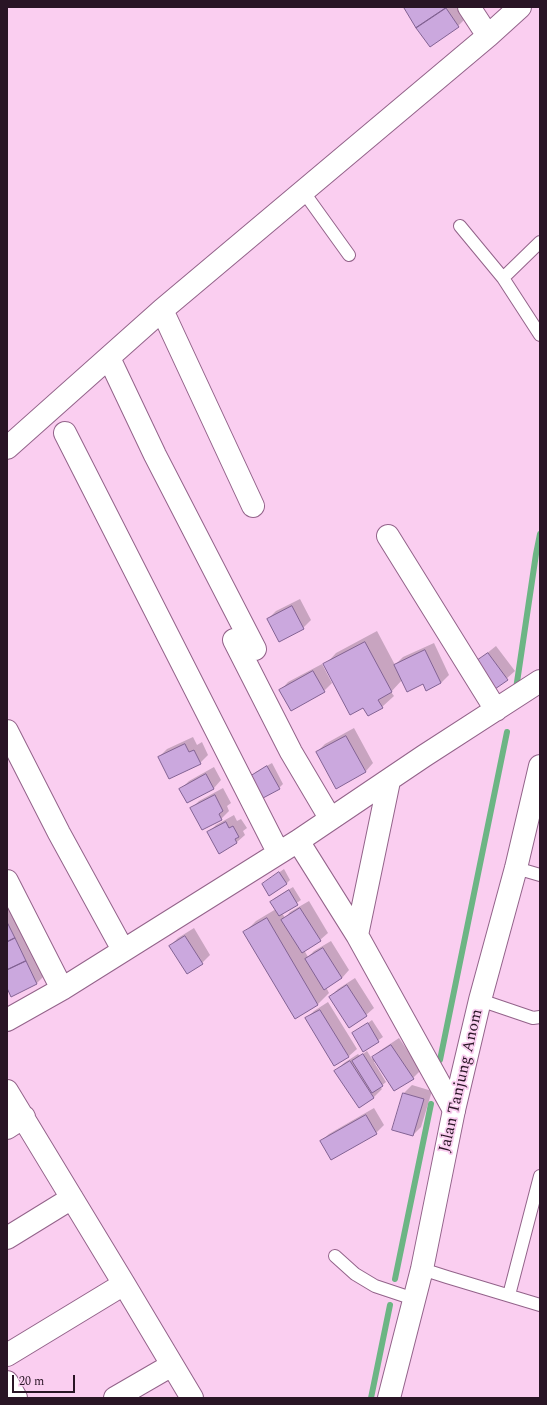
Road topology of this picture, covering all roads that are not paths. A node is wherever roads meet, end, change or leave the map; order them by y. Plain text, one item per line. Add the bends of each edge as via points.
1 (469, 7) edge
2 (520, 7) edge
3 (488, 36) junction
4 (304, 192) junction
5 (460, 226) dead end
6 (540, 242) edge
7 (349, 255) dead end
8 (502, 278) junction
9 (162, 310) junction
10 (540, 335) edge
11 (109, 358) junction
12 (65, 433) dead end
13 (7, 448) edge
14 (253, 506) dead end
15 (388, 536) dead end
16 (234, 640) dead end
17 (256, 649) dead end
18 (540, 681) edge
19 (496, 710) junction
20 (7, 731) edge
21 (540, 766) edge
22 (389, 781) junction
23 (330, 818) junction
24 (298, 841) junction
25 (278, 852) junction
26 (516, 868) junction
27 (540, 875) edge
28 (7, 881) edge
29 (357, 935) junction
30 (123, 950) junction
31 (62, 989) junction
32 (480, 1000) junction
33 (540, 1017) edge
34 (7, 1020) edge
35 (7, 1091) edge
36 (454, 1110) junction
37 (15, 1122) edge
38 (540, 1176) edge
39 (72, 1198) junction
40 (7, 1238) edge
41 (334, 1256) dead end
42 (422, 1268) junction
43 (124, 1284) junction
44 (509, 1295) junction
45 (414, 1299) junction
46 (540, 1305) edge
47 (7, 1355) edge
48 (172, 1365) junction
49 (7, 1382) edge
50 (16, 1398) edge
51 (115, 1398) edge
52 (192, 1398) edge
53 (389, 1398) edge

1 - 3 street
2 - 3 street
3 - 4 street
4 - 7 lane
4 - 9 street
5 - 8 lane
6 - 8 lane
8 - 10 lane
9 - 11 street
9 - 14 street
11 - 13 street
11 - 17 street via 155,455
12 - 25 street
15 - 19 street
16 - 23 street via 291,752
18 - 19 street
19 - 22 street
20 - 30 street
21 - 26 street, Jalan Tanjung Anom
22 - 23 street
22 - 29 street
23 - 24 street
24 - 25 street
24 - 29 street
25 - 30 street
26 - 27 lane
26 - 32 street, Jalan Tanjung Anom
28 - 31 street
29 - 36 street
30 - 31 street
31 - 34 street
32 - 33 lane via 533,1018
32 - 36 street, Jalan Tanjung Anom
35 - 37 street
36 - 42 street, Jalan Tanjung Anom
37 - 39 street
38 - 44 lane
39 - 40 street
39 - 43 street
41 - 45 lane via 355,1274 375,1286
42 - 44 lane
42 - 45 street, Jalan Tanjung Anom
43 - 47 street
43 - 48 street
44 - 46 lane
45 - 53 street, Jalan Tanjung Anom
48 - 51 street
48 - 52 street
49 - 50 street

